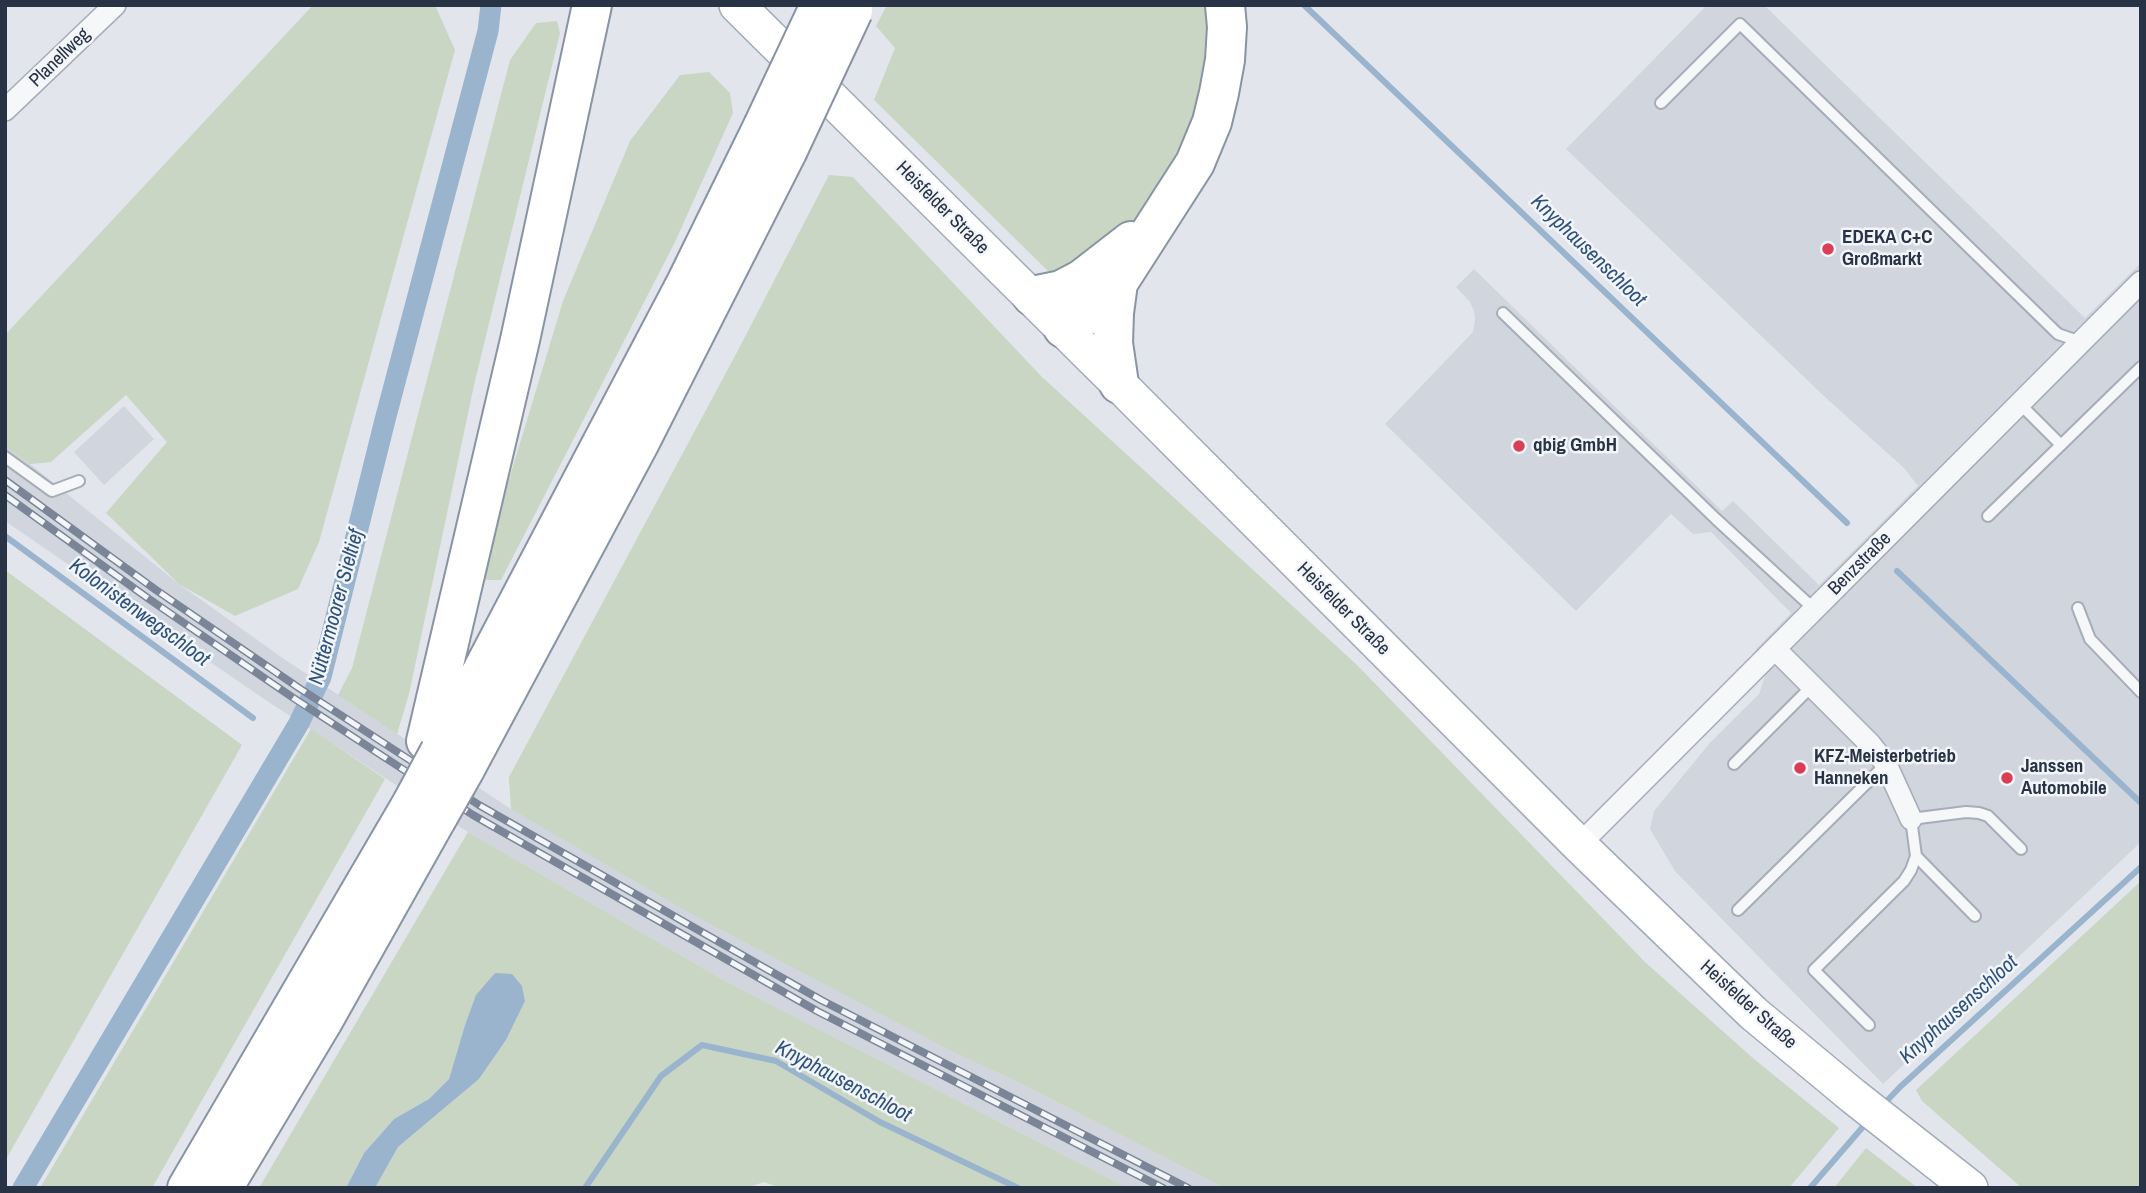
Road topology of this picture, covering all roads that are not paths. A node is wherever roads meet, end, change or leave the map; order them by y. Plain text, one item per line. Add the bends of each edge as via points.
1 (115, 5) edge
2 (592, 5) edge
3 (737, 5) edge
4 (1225, 5) edge
5 (843, 7) edge
6 (1661, 103) dead end
7 (5, 110) edge
8 (1162, 214) junction
9 (2141, 282) edge
10 (1118, 283) junction
11 (1032, 296) junction
12 (1503, 313) dead end
13 (1063, 328) junction
14 (2081, 342) junction
15 (2141, 367) edge
16 (1119, 384) junction
17 (2020, 403) junction
18 (2061, 446) junction
19 (5, 457) edge
20 (79, 481) dead end
21 (1988, 516) dead end
22 (2078, 608) dead end
23 (1814, 609) junction
24 (1774, 649) junction
25 (1812, 686) junction
26 (2141, 692) edge
27 (1734, 764) dead end
28 (1886, 764) junction
29 (434, 776) junction
30 (1911, 820) junction
31 (1578, 845) junction
32 (2021, 849) dead end
33 (1916, 856) junction
34 (1738, 910) dead end
35 (1975, 916) dead end
36 (1869, 1026) dead end
37 (187, 1188) edge
38 (223, 1188) edge
39 (1970, 1188) edge

1 - 7 street, Planellweg
2 - 29 highway
3 - 11 main road, Heisfelder Straße
4 - 8 highway via 1225,60 1212,121 1195,163
5 - 29 highway, bridge via 775,139 640,442
6 - 14 lane via 1740,24 2058,334
8 - 10 highway
8 - 11 highway via 1082,279 1061,290
9 - 14 street, Benzstraße
10 - 13 highway via 1093,309
10 - 16 highway via 1114,343
11 - 13 main road, Heisfelder Straße
12 - 23 lane
13 - 16 main road, Heisfelder Straße
14 - 17 street, Benzstraße
15 - 18 lane
16 - 31 main road, Heisfelder Straße
17 - 18 lane
17 - 23 street, Benzstraße
18 - 21 lane
19 - 20 lane via 52,491
22 - 26 lane via 2090,639
23 - 24 street, Benzstraße
24 - 25 street
24 - 31 street, Benzstraße
25 - 27 lane
25 - 28 street
28 - 30 street
28 - 34 lane
29 - 37 highway
29 - 38 highway via 323,1021
30 - 32 lane via 1979,813 1988,816
30 - 33 lane
31 - 39 main road, Heisfelder Straße via 1753,1013
33 - 35 lane
33 - 36 lane via 1903,881 1814,970

